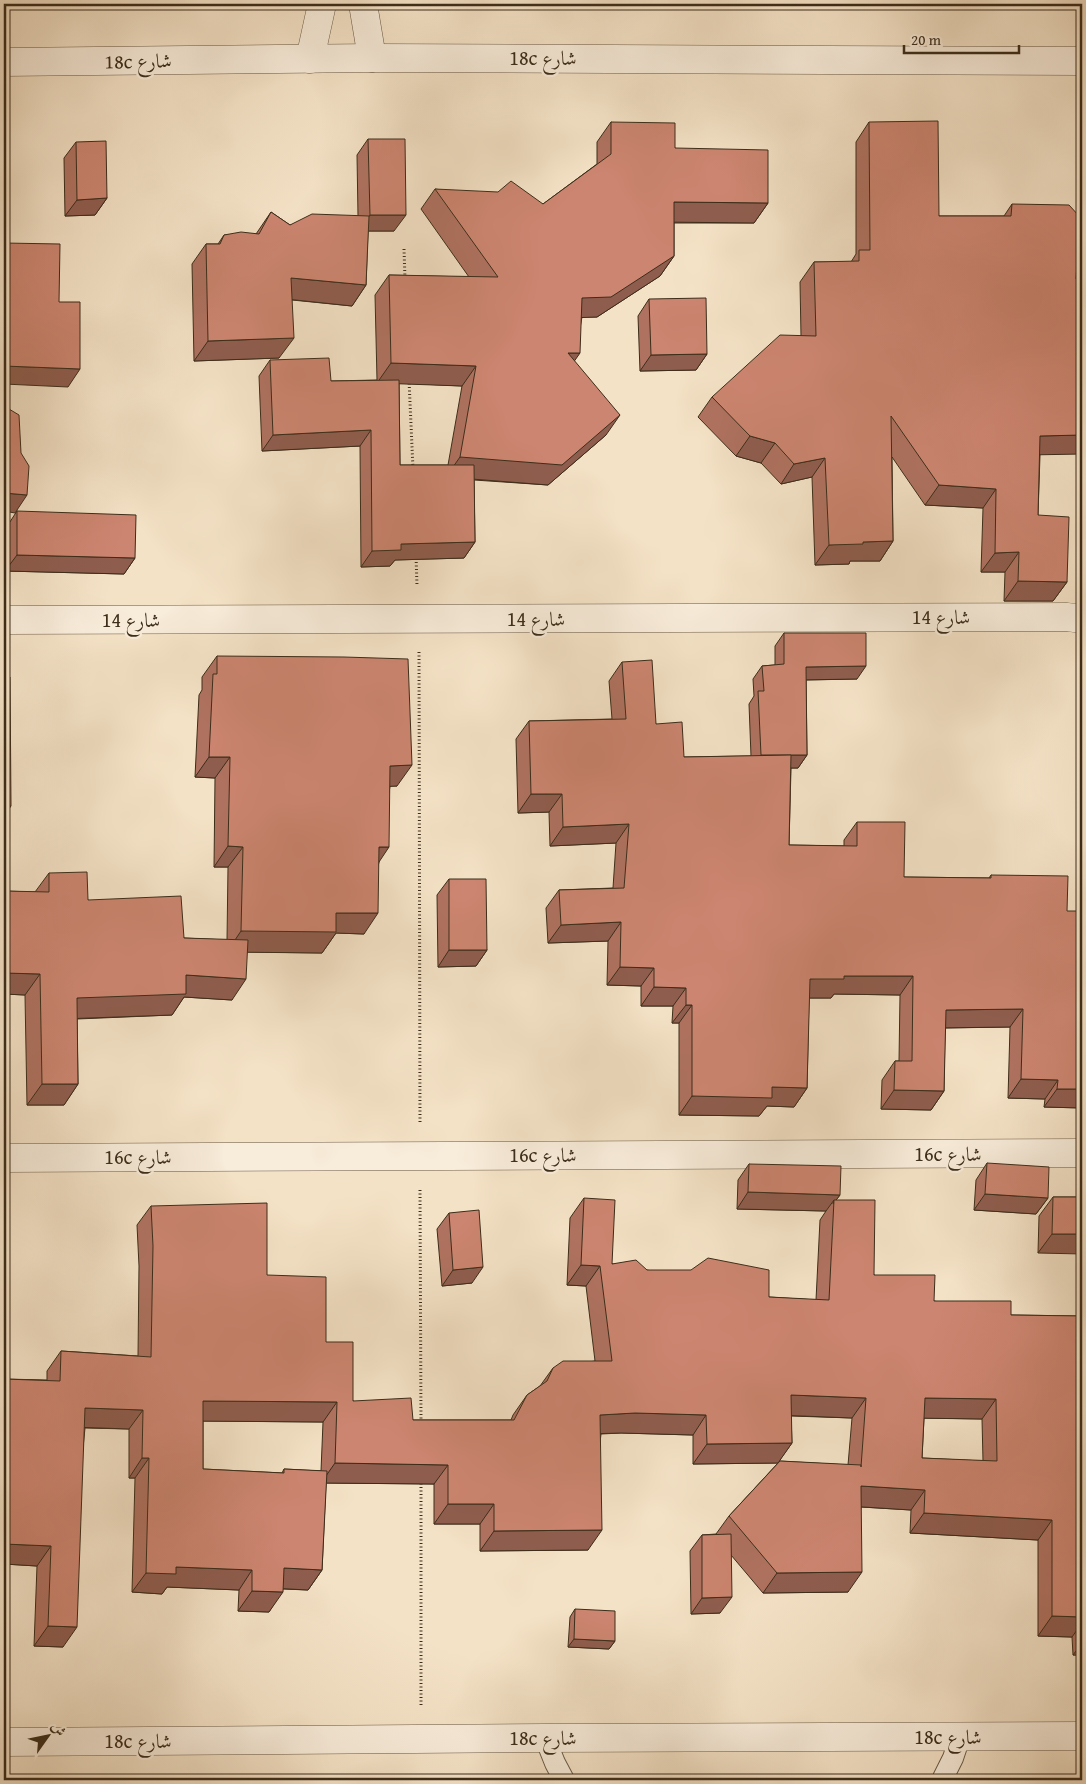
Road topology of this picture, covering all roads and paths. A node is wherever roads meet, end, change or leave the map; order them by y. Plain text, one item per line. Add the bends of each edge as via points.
1 (322, 4) edge
2 (363, 4) edge
3 (372, 58) junction
4 (310, 59) junction
5 (1082, 61) edge
6 (4, 62) edge
7 (404, 249) dead end
8 (406, 288) edge
9 (409, 376) edge
10 (413, 473) edge
11 (416, 551) edge
12 (1077, 616) edge
13 (418, 619) junction
14 (4, 620) edge
15 (1082, 1153) edge
16 (420, 1156) junction
17 (4, 1158) edge
18 (420, 1432) edge
19 (421, 1472) edge
20 (1082, 1736) edge
21 (960, 1737) junction
22 (545, 1738) junction
23 (421, 1739) junction
24 (4, 1742) edge
25 (564, 1780) edge
26 (942, 1780) edge

1 - 4 street
2 - 3 street
3 - 4 street, 18c شارع
3 - 5 street, 18c شارع
4 - 6 street, 18c شارع
7 - 8 path
9 - 10 path
11 - 13 path
12 - 13 street, شارع 14
13 - 14 street, شارع 14
13 - 16 path
15 - 16 street, 16c شارع
16 - 17 street, 16c شارع
16 - 18 path
19 - 23 path
20 - 21 street, 18c شارع
21 - 22 street, 18c شارع
21 - 26 lane
22 - 23 street, 18c شارع
22 - 25 lane
23 - 24 street, 18c شارع

